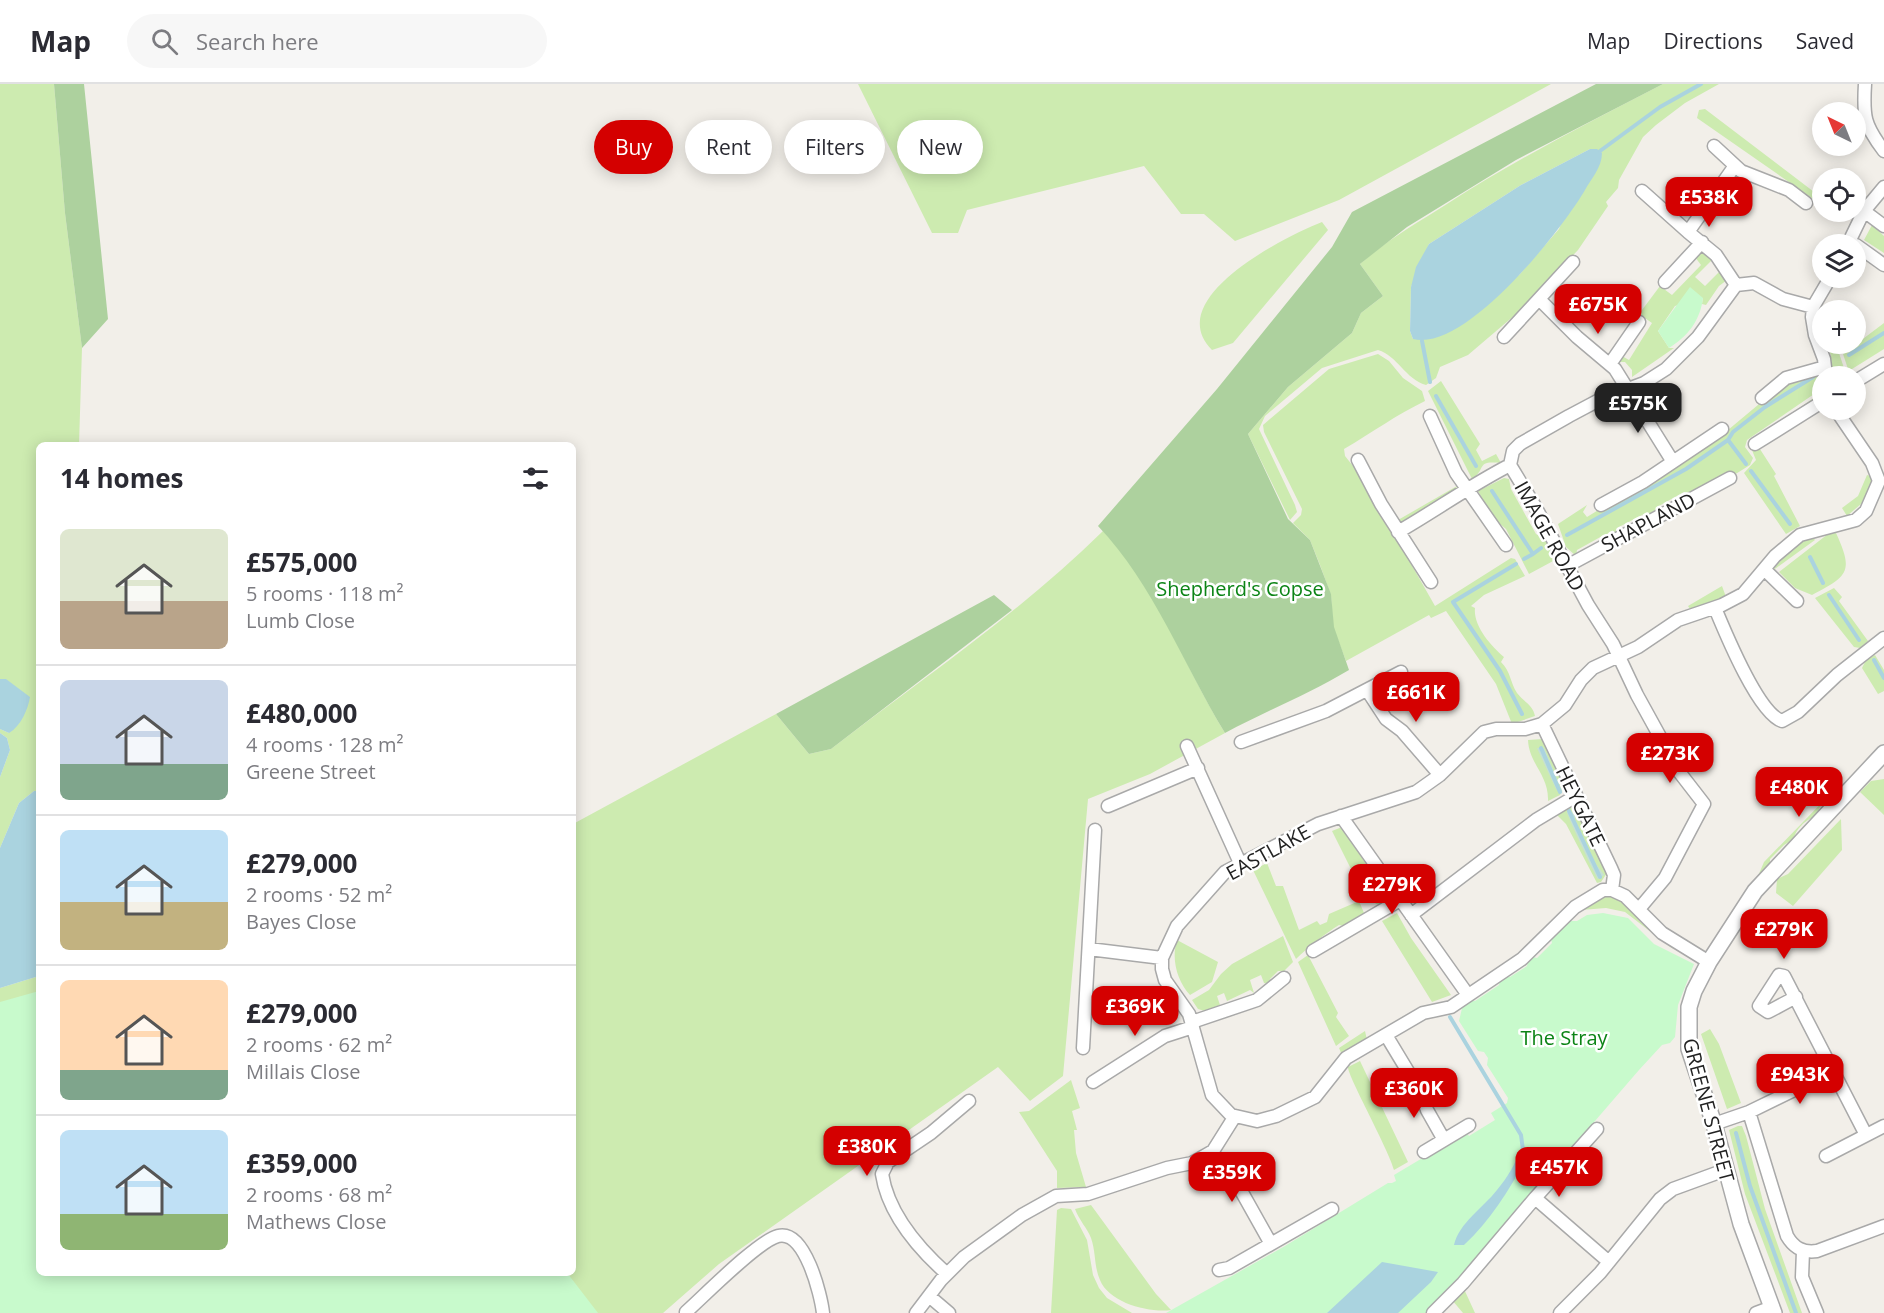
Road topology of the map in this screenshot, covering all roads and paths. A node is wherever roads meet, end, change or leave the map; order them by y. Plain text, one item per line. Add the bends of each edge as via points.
1 (1865, 84) edge
2 (1714, 146) dead end
3 (1884, 151) edge
4 (1734, 167) junction
5 (1884, 187) edge
6 (1642, 192) dead end
7 (1806, 203) dead end
8 (1866, 209) edge
9 (1866, 212) edge
10 (1884, 226) edge
11 (1688, 232) junction
12 (1702, 242) junction
13 (1866, 253) edge
14 (1573, 262) dead end
15 (1884, 265) edge
16 (1665, 282) dead end
17 (1736, 285) junction
18 (1540, 300) junction
19 (1812, 307) edge
20 (1639, 322) dead end
21 (1504, 337) dead end
22 (1610, 364) junction
23 (1884, 364) edge
24 (1812, 374) edge
25 (1866, 375) edge
26 (1628, 390) junction
27 (1762, 398) dead end
28 (1812, 408) edge
29 (1430, 416) dead end
30 (1843, 420) edge
31 (1722, 429) dead end
32 (1755, 444) dead end
33 (1359, 460) dead end
34 (1673, 462) junction
35 (1510, 465) junction
36 (1730, 478) dead end
37 (1881, 485) edge
38 (1469, 490) junction
39 (1601, 505) dead end
40 (1398, 532) junction
41 (1506, 545) dead end
42 (1567, 566) junction
43 (1765, 570) junction
44 (1431, 582) dead end
45 (1797, 601) dead end
46 (1715, 608) junction
47 (1884, 638) edge
48 (1619, 656) junction
49 (1401, 672) dead end
50 (1367, 690) junction
51 (1542, 724) junction
52 (1240, 742) dead end
53 (1187, 746) dead end
54 (1884, 753) edge
55 (1198, 768) junction
56 (1440, 775) junction
57 (1576, 796) junction
58 (1108, 806) dead end
59 (1341, 816) junction
60 (1095, 830) dead end
61 (1240, 863) junction
62 (1612, 890) junction
63 (1400, 900) junction
64 (1639, 909) junction
65 (1411, 915) junction
66 (1089, 949) junction
67 (1312, 951) dead end
68 (1162, 958) junction
69 (1708, 962) junction
70 (1284, 978) dead end
71 (1468, 995) junction
72 (1796, 997) dead end
73 (1193, 1025) junction
74 (1386, 1035) junction
75 (1083, 1048) dead end
76 (1833, 1071) junction
77 (1093, 1082) dead end
78 (969, 1101) dead end
79 (1749, 1112) junction
80 (1235, 1116) junction
81 (1714, 1124) junction
82 (1469, 1125) dead end
83 (1884, 1126) edge
84 (1597, 1129) dead end
85 (1866, 1135) junction
86 (1444, 1140) junction
87 (1424, 1152) dead end
88 (1210, 1154) junction
89 (1826, 1156) dead end
90 (1725, 1170) junction
91 (1535, 1198) junction
92 (1332, 1209) dead end
93 (1884, 1226) edge
94 (1272, 1244) junction
95 (1803, 1251) junction
96 (1609, 1262) junction
97 (1220, 1270) dead end
98 (947, 1274) junction
99 (929, 1296) junction
100 (1773, 1310) edge
101 (686, 1312) edge
102 (823, 1313) edge
103 (916, 1313) edge
104 (949, 1313) edge
105 (1433, 1313) edge
106 (1560, 1313) edge
107 (1756, 1313) edge
108 (1817, 1313) edge

1 - 3 street via 1864,120
2 - 4 street
4 - 7 street via 1789,190
4 - 11 street
5 - 8 street
6 - 11 street
9 - 10 street
11 - 12 street
12 - 16 street
12 - 17 street
13 - 15 street
14 - 18 street
17 - 19 street via 1754,283 1783,299
17 - 26 street, IMAGE ROAD via 1698,338 1679,357 1650,380
18 - 21 street
18 - 22 street
20 - 22 street
22 - 26 street
23 - 25 street
24 - 27 street via 1786,378
26 - 34 street
26 - 35 street, IMAGE ROAD via 1601,399 1520,444
28 - 32 street
29 - 38 street via 1452,465
30 - 37 street, EASTLAKE via 1875,468
31 - 34 street
33 - 40 street
34 - 39 street
35 - 38 street
35 - 42 street, IMAGE ROAD
36 - 42 street, SHAPLAND
37 - 43 street, EASTLAKE via 1866,512 1856,520 1800,535
38 - 40 street
38 - 41 street
40 - 44 street
42 - 48 street, IMAGE ROAD
43 - 45 street
43 - 46 street, EASTLAKE via 1743,594
46 - 47 street via 1747,678 1778,720 1792,717
46 - 48 street, EASTLAKE via 1678,620
48 - 51 street, EASTLAKE via 1590,670 1565,705
48 - 64 street, IMAGE ROAD via 1680,773 1704,804 1665,878
49 - 50 street
50 - 52 street via 1318,715
50 - 56 street via 1386,719 1402,730
51 - 56 street, EASTLAKE via 1484,732
51 - 57 street, HEYGATE
53 - 55 street
54 - 69 street, GREENE STREET via 1771,872
55 - 58 street
55 - 61 street
56 - 59 street, EASTLAKE via 1416,792
57 - 62 street, HEYGATE via 1614,875
57 - 65 street via 1536,820
59 - 61 street, EASTLAKE
59 - 63 street
60 - 66 street
61 - 68 street, EASTLAKE via 1211,886 1178,926
62 - 64 street
62 - 71 street via 1585,898 1532,951
63 - 65 street
63 - 67 street
64 - 69 street via 1667,937
65 - 71 street
66 - 68 street
66 - 75 street
68 - 73 street via 1165,980 1183,1002
69 - 81 street, GREENE STREET via 1690,1000 1687,1032
70 - 73 street via 1257,1000
71 - 74 street via 1451,1007 1423,1013
72 - 76 street
73 - 77 street via 1165,1036
73 - 80 street via 1212,1095
74 - 80 street via 1343,1060 1322,1092 1307,1102 1266,1119 1253,1121
74 - 86 street
76 - 79 street
76 - 85 street
78 - 98 street via 888,1162 882,1174 909,1234
79 - 81 street
79 - 95 street via 1788,1236
80 - 88 street
81 - 90 street, GREENE STREET
82 - 86 street
83 - 85 street
84 - 91 street
85 - 89 street
86 - 87 street
88 - 94 street via 1220,1170 1239,1187
88 - 98 street via 1187,1166 1167,1168 1088,1194 1052,1198 972,1251
90 - 96 street via 1673,1189 1643,1217
90 - 100 street, GREENE STREET
91 - 96 street
91 - 105 street
92 - 94 street
93 - 95 street via 1817,1251
94 - 97 street
95 - 108 street via 1802,1277
96 - 106 street
98 - 99 street
99 - 103 street
99 - 104 street
100 - 107 street
101 - 102 street via 765,1243 784,1235 796,1243 812,1269

